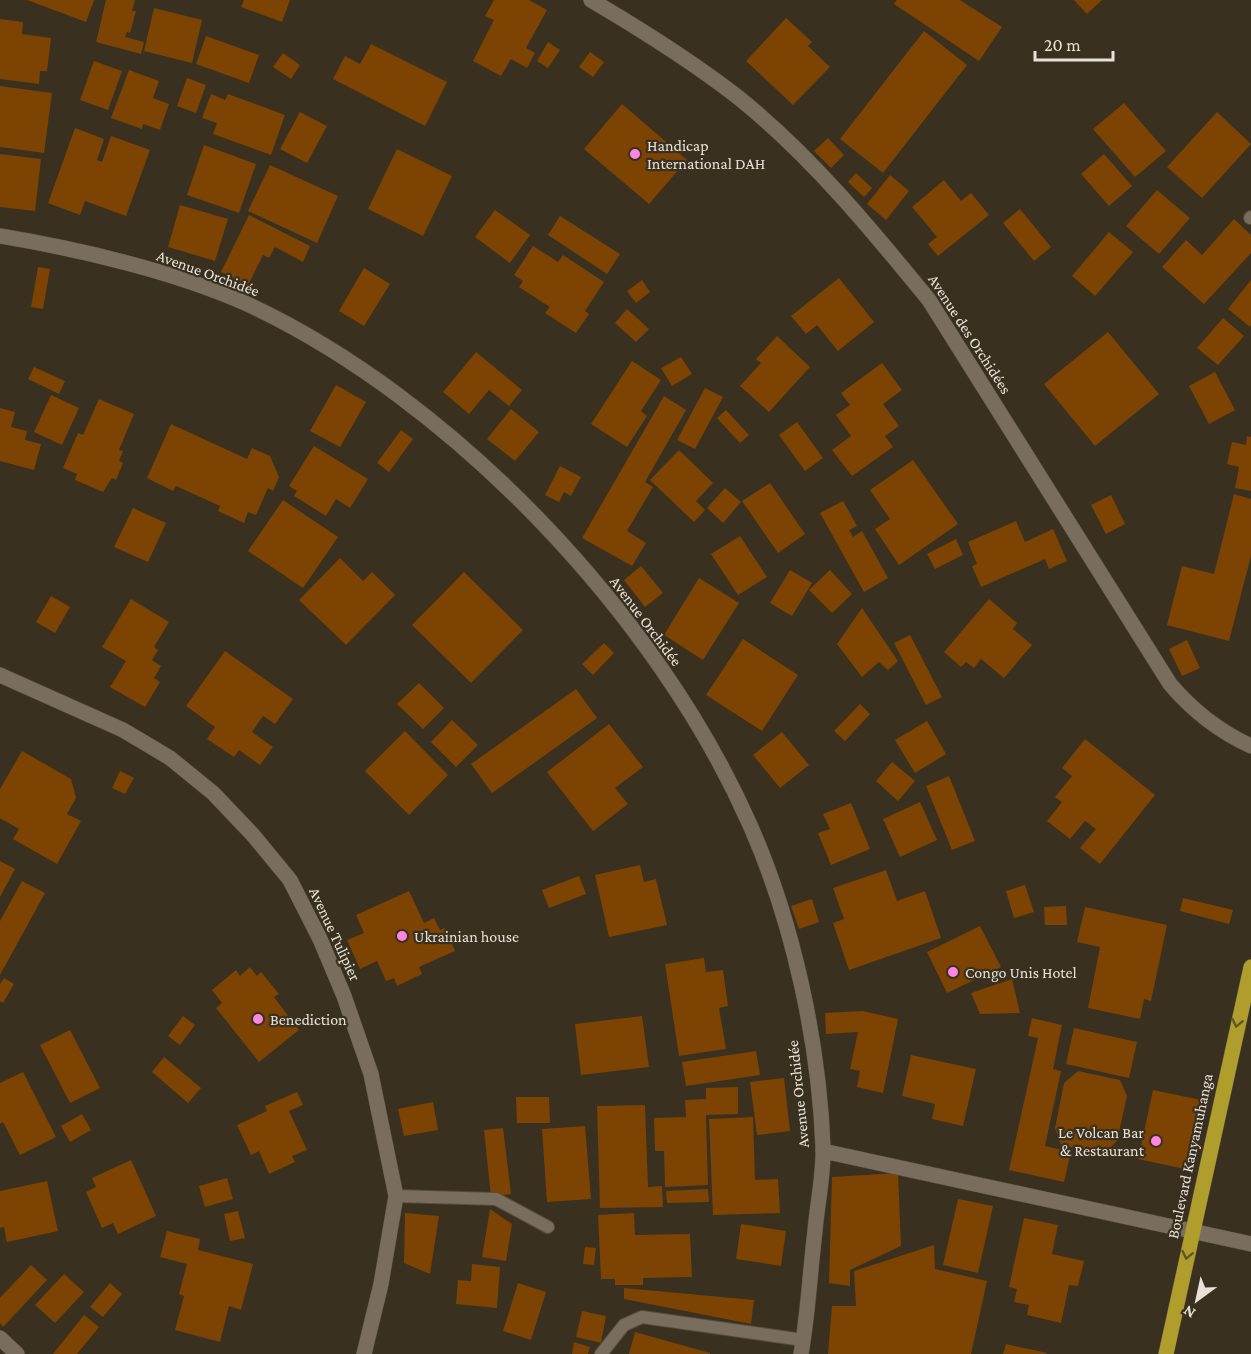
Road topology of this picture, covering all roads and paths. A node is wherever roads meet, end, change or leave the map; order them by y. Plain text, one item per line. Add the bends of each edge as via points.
1 (591, 0) edge
2 (0, 236) edge
3 (0, 675) edge
4 (1251, 746) edge
5 (1251, 967) edge
6 (823, 1151) junction
7 (396, 1196) junction
8 (548, 1227) dead end
9 (1192, 1230) junction
10 (1251, 1244) edge
11 (0, 1338) edge
12 (802, 1347) edge
13 (17, 1354) edge
14 (364, 1354) edge
15 (601, 1354) edge
16 (1166, 1354) edge

1 - 4 street, Avenue des Orchidées via 739,98 785,140 870,230 929,300 1170,684 1198,714
2 - 6 street, Avenue Orchidée via 43,243 190,283 244,303 344,358 398,394 495,474 592,579 648,648 703,732 751,825 782,914 807,1014
3 - 7 street, Avenue Tulipier via 123,730 170,758 213,793 290,880 332,968 371,1074
5 -> 9 main road, Boulevard Kanyamuhanga
6 - 9 street
6 - 12 street, Avenue Orchidée
7 - 8 lane via 496,1199
7 - 14 street, Avenue Tulipier
9 - 10 street
9 -> 16 main road, Boulevard Kanyamuhanga
11 - 13 street
12 - 15 lane via 642,1317 624,1325

